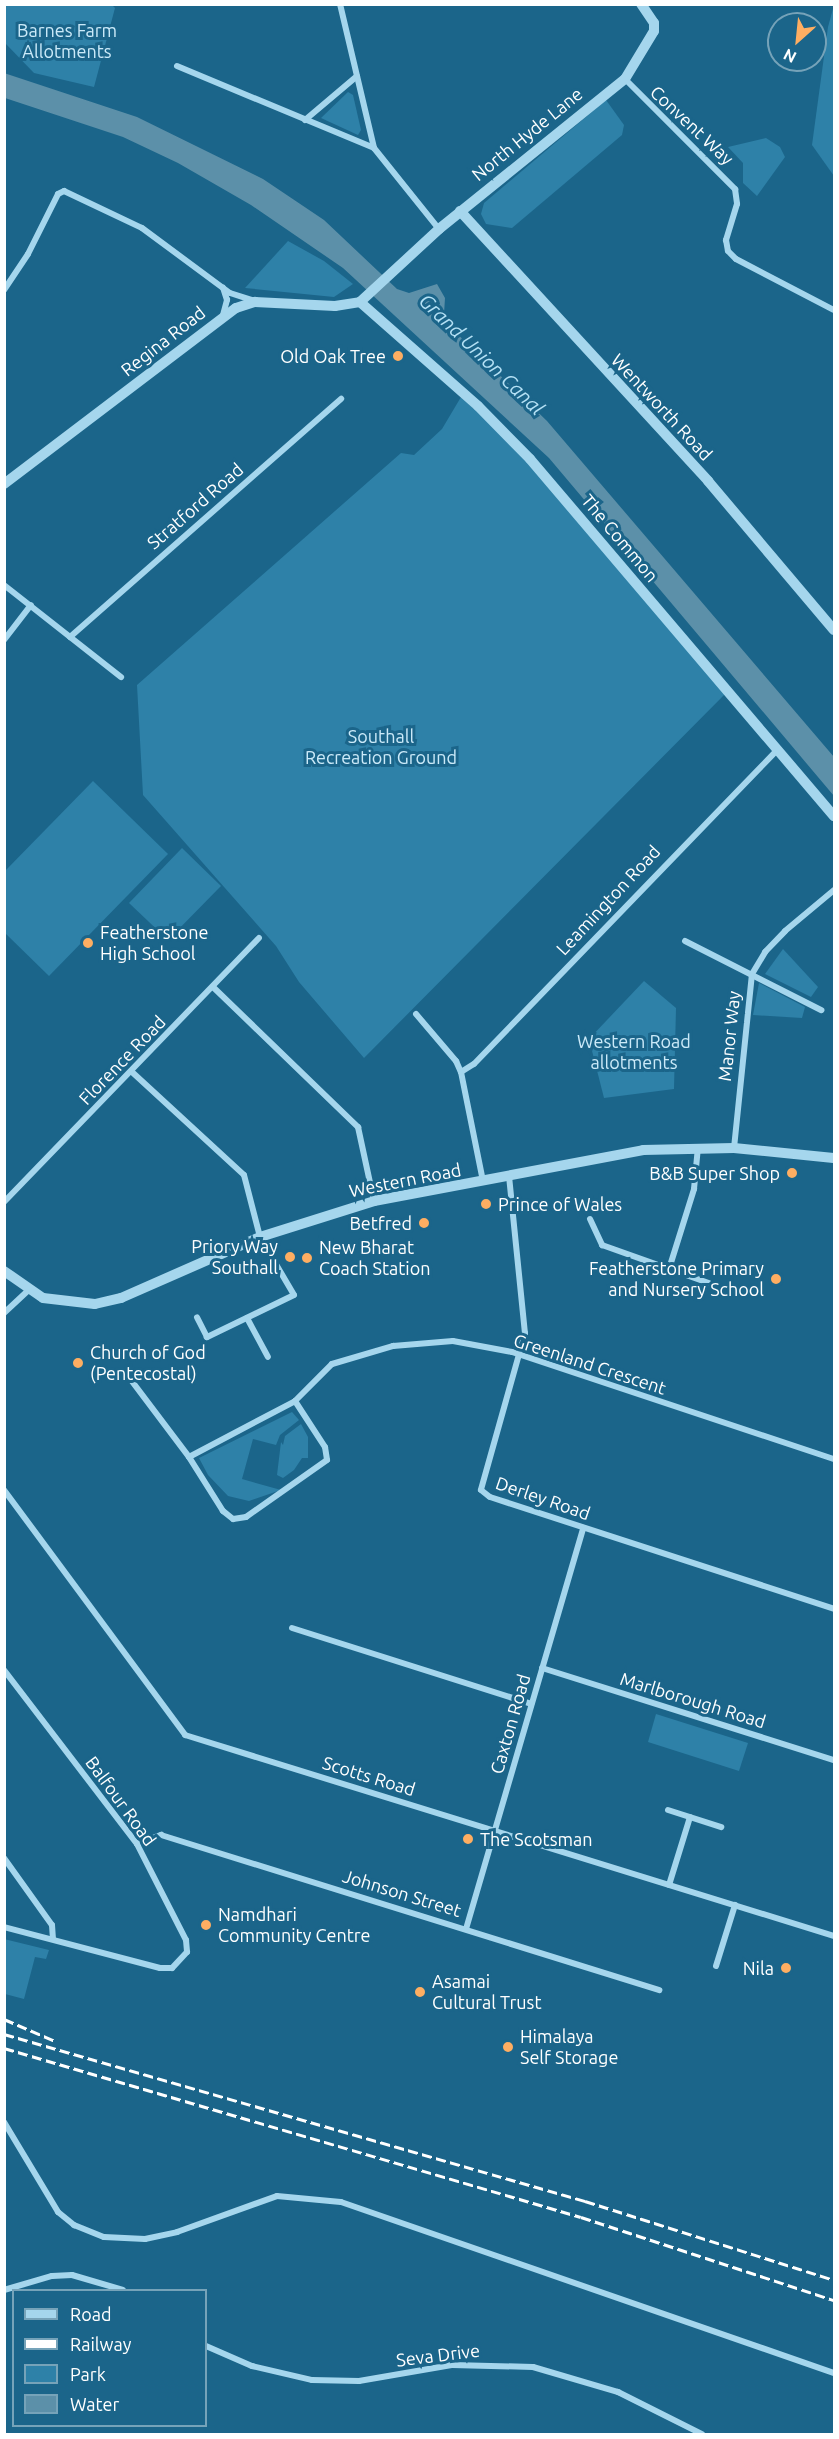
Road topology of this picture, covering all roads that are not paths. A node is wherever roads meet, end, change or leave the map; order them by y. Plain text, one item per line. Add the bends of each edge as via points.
1 (340, 4) edge
2 (641, 4) edge
3 (177, 66) dead end
4 (357, 76) junction
5 (625, 79) junction
6 (306, 120) junction
7 (374, 148) junction
8 (460, 211) junction
9 (439, 229) junction
10 (222, 287) junction
11 (4, 290) edge
12 (363, 299) junction
13 (255, 302) junction
14 (834, 310) edge
15 (218, 320) junction
16 (341, 399) dead end
17 (4, 484) edge
18 (4, 585) edge
19 (31, 605) junction
20 (834, 630) edge
21 (70, 637) junction
22 (4, 640) edge
23 (121, 678) dead end
24 (778, 749) junction
25 (834, 816) edge
26 (834, 891) edge
27 (259, 938) dead end
28 (685, 941) dead end
29 (752, 975) junction
30 (213, 987) junction
31 (821, 1010) dead end
32 (416, 1014) dead end
33 (132, 1072) junction
34 (461, 1072) junction
35 (698, 1148) junction
36 (734, 1148) junction
37 (834, 1158) edge
38 (510, 1176) junction
39 (483, 1182) junction
40 (374, 1201) junction
41 (4, 1202) edge
42 (590, 1219) dead end
43 (260, 1237) junction
44 (669, 1269) junction
45 (4, 1271) edge
46 (710, 1283) dead end
47 (28, 1291) junction
48 (4, 1313) edge
49 (196, 1317) dead end
50 (248, 1318) junction
51 (519, 1356) junction
52 (268, 1357) dead end
53 (130, 1380) dead end
54 (295, 1401) junction
55 (189, 1457) junction
56 (834, 1459) edge
57 (4, 1490) edge
58 (583, 1528) junction
59 (834, 1609) edge
60 (292, 1628) dead end
61 (542, 1668) junction
62 (4, 1670) edge
63 (531, 1704) junction
64 (834, 1760) edge
65 (668, 1810) dead end
66 (690, 1817) junction
67 (721, 1827) dead end
68 (495, 1830) junction
69 (137, 1844) junction
70 (4, 1858) edge
71 (669, 1884) junction
72 (735, 1905) junction
73 (4, 1927) edge
74 (466, 1929) junction
75 (834, 1936) edge
76 (52, 1939) junction
77 (716, 1966) dead end
78 (659, 1990) dead end
79 (4, 2122) edge
80 (120, 2289) edge
81 (4, 2290) edge
82 (207, 2346) edge
83 (834, 2373) edge
84 (702, 2434) edge

1 - 4 street
2 - 5 street, North Hyde Lane via 654,23 654,31
3 - 6 street
4 - 6 street
4 - 7 street
5 - 8 street, North Hyde Lane
5 - 14 street, Convent Way via 735,189 737,204 726,240 728,251 736,259
6 - 7 street
7 - 9 street
8 - 9 street, North Hyde Lane
8 - 20 street, Wentworth Road via 708,481
9 - 12 street, North Hyde Lane
10 - 11 street via 142,228 60,192
10 - 13 street
10 - 15 street via 227,305
12 - 13 street, Regina Road via 335,306
12 - 24 street, The Common via 530,459
13 - 15 street, Regina Road
15 - 17 street, Regina Road
16 - 21 street, Stratford Road
18 - 19 street
19 - 21 street
19 - 22 street
21 - 23 street
24 - 25 street, The Common
24 - 34 street, Leamington Road via 474,1064
26 - 29 street, Manor Way via 785,931 765,952
27 - 30 street, Florence Road
28 - 29 street
29 - 31 street
29 - 36 street, Manor Way
30 - 33 street, Florence Road
30 - 40 street via 358,1127
32 - 34 street
33 - 41 street, Florence Road
33 - 43 street via 244,1174
34 - 39 street
35 - 36 street, Western Road
35 - 38 street, Western Road via 643,1150
35 - 44 street via 694,1189
36 - 37 street, Western Road
38 - 39 street, Western Road
38 - 51 street, Derley Road via 524,1300 525,1333
39 - 40 street, Western Road
40 - 43 street, Western Road
42 - 44 street via 602,1245
43 - 47 street, Western Road via 121,1298 95,1304 70,1303
43 - 50 street via 294,1295
44 - 46 street
45 - 47 street, Western Road
47 - 48 street
49 - 50 street via 207,1337
50 - 52 street
51 - 54 street, Greenland Crescent via 453,1341 393,1346 332,1364
51 - 56 street, Greenland Crescent
51 - 58 street, Derley Road via 481,1490 490,1497
53 - 55 street
54 - 55 street
54 - 55 street via 326,1447 327,1460 246,1517 233,1519 223,1511
57 - 68 street, Scotts Road via 185,1735
58 - 59 street, Derley Road
58 - 61 street, Caxton Road
60 - 63 street
61 - 63 street, Caxton Road
61 - 64 street, Marlborough Road
62 - 69 street, Balfour Road
63 - 68 street, Caxton Road
65 - 66 street
66 - 67 street
66 - 71 street
68 - 71 street, Scotts Road
68 - 74 street, Caxton Road
69 - 74 street, Johnson Street via 161,1835
69 - 76 street, Balfour Road via 186,1940 187,1952 181,1961 172,1968 159,1968
70 - 76 street via 52,1925
71 - 72 street, Scotts Road
72 - 75 street, Scotts Road
72 - 77 street
73 - 76 street
74 - 78 street, Johnson Street
79 - 83 street via 64,2219 104,2237 145,2239 177,2232 277,2196 341,2202
80 - 81 street via 72,2275 52,2276
82 - 84 street, Seva Drive via 262,2369 312,2380 359,2381 452,2365 533,2367 618,2392

